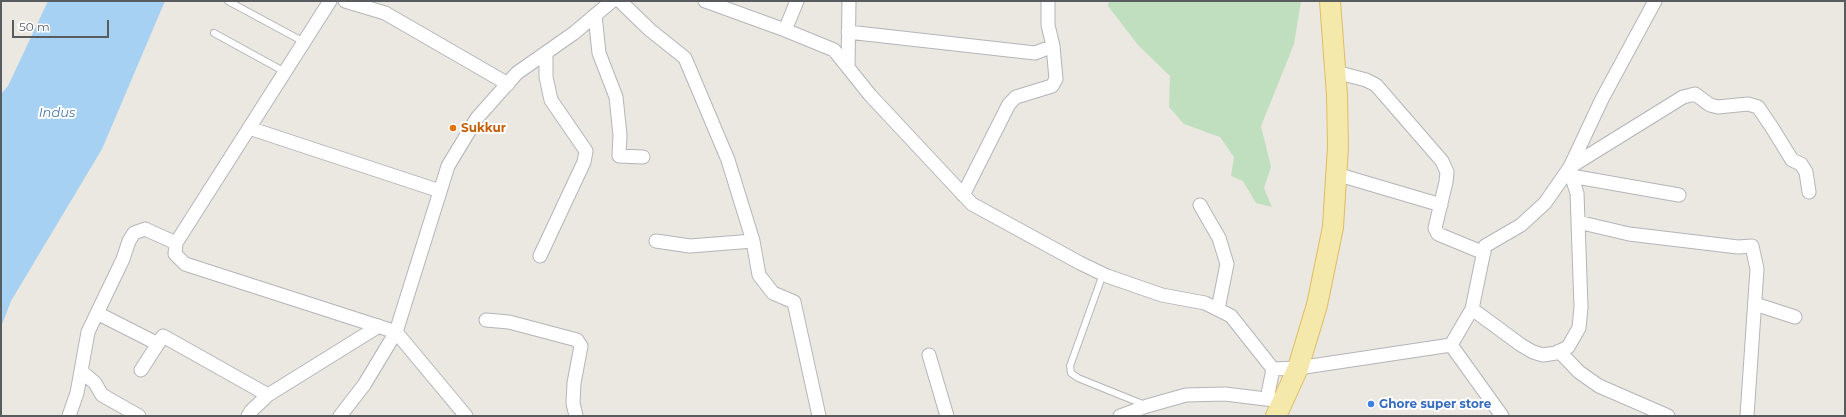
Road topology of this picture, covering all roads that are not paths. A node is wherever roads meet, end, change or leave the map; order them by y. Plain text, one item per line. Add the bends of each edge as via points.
1 (228, 1) edge
2 (345, 1) edge
3 (612, 1) edge
4 (620, 1) edge
5 (705, 1) edge
6 (797, 1) edge
7 (849, 1) edge
8 (1048, 1) edge
9 (1330, 1) edge
10 (1338, 1) edge
11 (1654, 1) edge
12 (326, 2) edge
13 (595, 15) junction
14 (784, 30) junction
15 (848, 32) junction
16 (214, 33) dead end
17 (1332, 34) junction
18 (304, 42) junction
19 (1053, 46) junction
20 (546, 53) junction
21 (848, 67) junction
22 (285, 72) junction
23 (1336, 72) junction
24 (508, 84) junction
25 (249, 128) junction
26 (643, 157) dead end
27 (1570, 171) junction
28 (1336, 174) junction
29 (440, 191) junction
30 (1809, 192) dead end
31 (963, 195) junction
32 (1679, 195) dead end
33 (1200, 205) dead end
34 (1440, 205) junction
35 (1578, 222) junction
36 (656, 241) dead end
37 (752, 241) junction
38 (176, 243) junction
39 (1484, 253) junction
40 (540, 256) dead end
41 (1103, 274) junction
42 (1755, 304) junction
43 (1472, 309) junction
44 (1218, 310) junction
45 (97, 313) junction
46 (1795, 317) dead end
47 (486, 320) dead end
48 (379, 326) junction
49 (396, 332) junction
50 (158, 344) junction
51 (1452, 345) junction
52 (1560, 351) junction
53 (929, 355) dead end
54 (1298, 368) junction
55 (1273, 369) junction
56 (141, 370) dead end
57 (80, 371) junction
58 (268, 396) junction
59 (1275, 405) edge
60 (1147, 406) junction
61 (1641, 411) edge
62 (69, 416) edge
63 (139, 416) edge
64 (248, 416) edge
65 (340, 416) edge
66 (466, 416) edge
67 (576, 416) edge
68 (819, 416) edge
69 (948, 416) edge
70 (1120, 416) edge
71 (1502, 416) edge
72 (1668, 416) edge
73 (1747, 416) edge

1 - 18 lane
2 - 24 street via 385,13
3 - 13 street
4 - 37 street via 650,30 685,58 728,160
5 - 14 street
6 - 14 street
7 - 15 street
8 - 19 street via 1048,25
9 - 17 main road
10 - 17 main road
11 - 27 street via 1602,99
12 - 18 street
13 - 20 street
13 - 26 street via 599,53 616,98 620,135 619,156
14 - 21 street via 834,50
15 - 19 street via 1035,53
15 - 21 street
16 - 22 lane
17 - 23 main road
18 - 22 street
19 - 31 street via 1056,79 1052,86 1016,97 1009,104
20 - 24 street via 517,73
20 - 40 street via 546,77 551,100 586,151 584,162
21 - 31 street via 891,118
22 - 25 street
23 - 28 main road
23 - 34 street via 1376,85 1442,161 1447,172
24 - 29 street via 477,118 448,166
25 - 29 street
25 - 38 street
27 - 30 street via 1683,97 1695,94 1710,105 1718,107 1748,104 1758,108 1792,160 1801,164 1806,172
27 - 32 street
27 - 35 street via 1578,193
27 - 39 street via 1545,203 1521,225 1485,246
28 - 34 street
28 - 54 main road via 1333,227 1317,305
29 - 49 street
31 - 41 street via 972,204
33 - 44 street via 1219,238 1227,264
34 - 39 street via 1435,228 1438,234
35 - 42 street via 1629,234 1738,247 1752,246 1757,269
35 - 52 street via 1581,307 1579,328 1568,347
36 - 37 street via 690,246
37 - 68 street via 759,275 773,293 794,302
38 - 45 street via 144,230 134,233
38 - 48 street via 175,254 185,264
39 - 43 street
41 - 44 street via 1162,295 1205,303
41 - 60 lane via 1070,366 1071,373
42 - 46 street
42 - 73 street
43 - 51 street
43 - 52 street via 1533,352 1543,355
44 - 55 street via 1231,316
45 - 50 street
45 - 57 street via 88,332
47 - 67 street via 509,322 577,340 581,346 574,383 573,403
48 - 49 street
48 - 58 street
49 - 65 street via 364,385
49 - 66 street
50 - 56 street
50 - 58 street via 163,336
51 - 54 street
51 - 71 street
52 - 61 street via 1579,372
53 - 69 street
54 - 55 street
54 - 59 main road
55 - 59 street
57 - 62 street via 77,393
57 - 63 street via 95,383 102,395
58 - 64 street
59 - 60 street via 1225,394 1186,395
60 - 70 street
61 - 72 street

